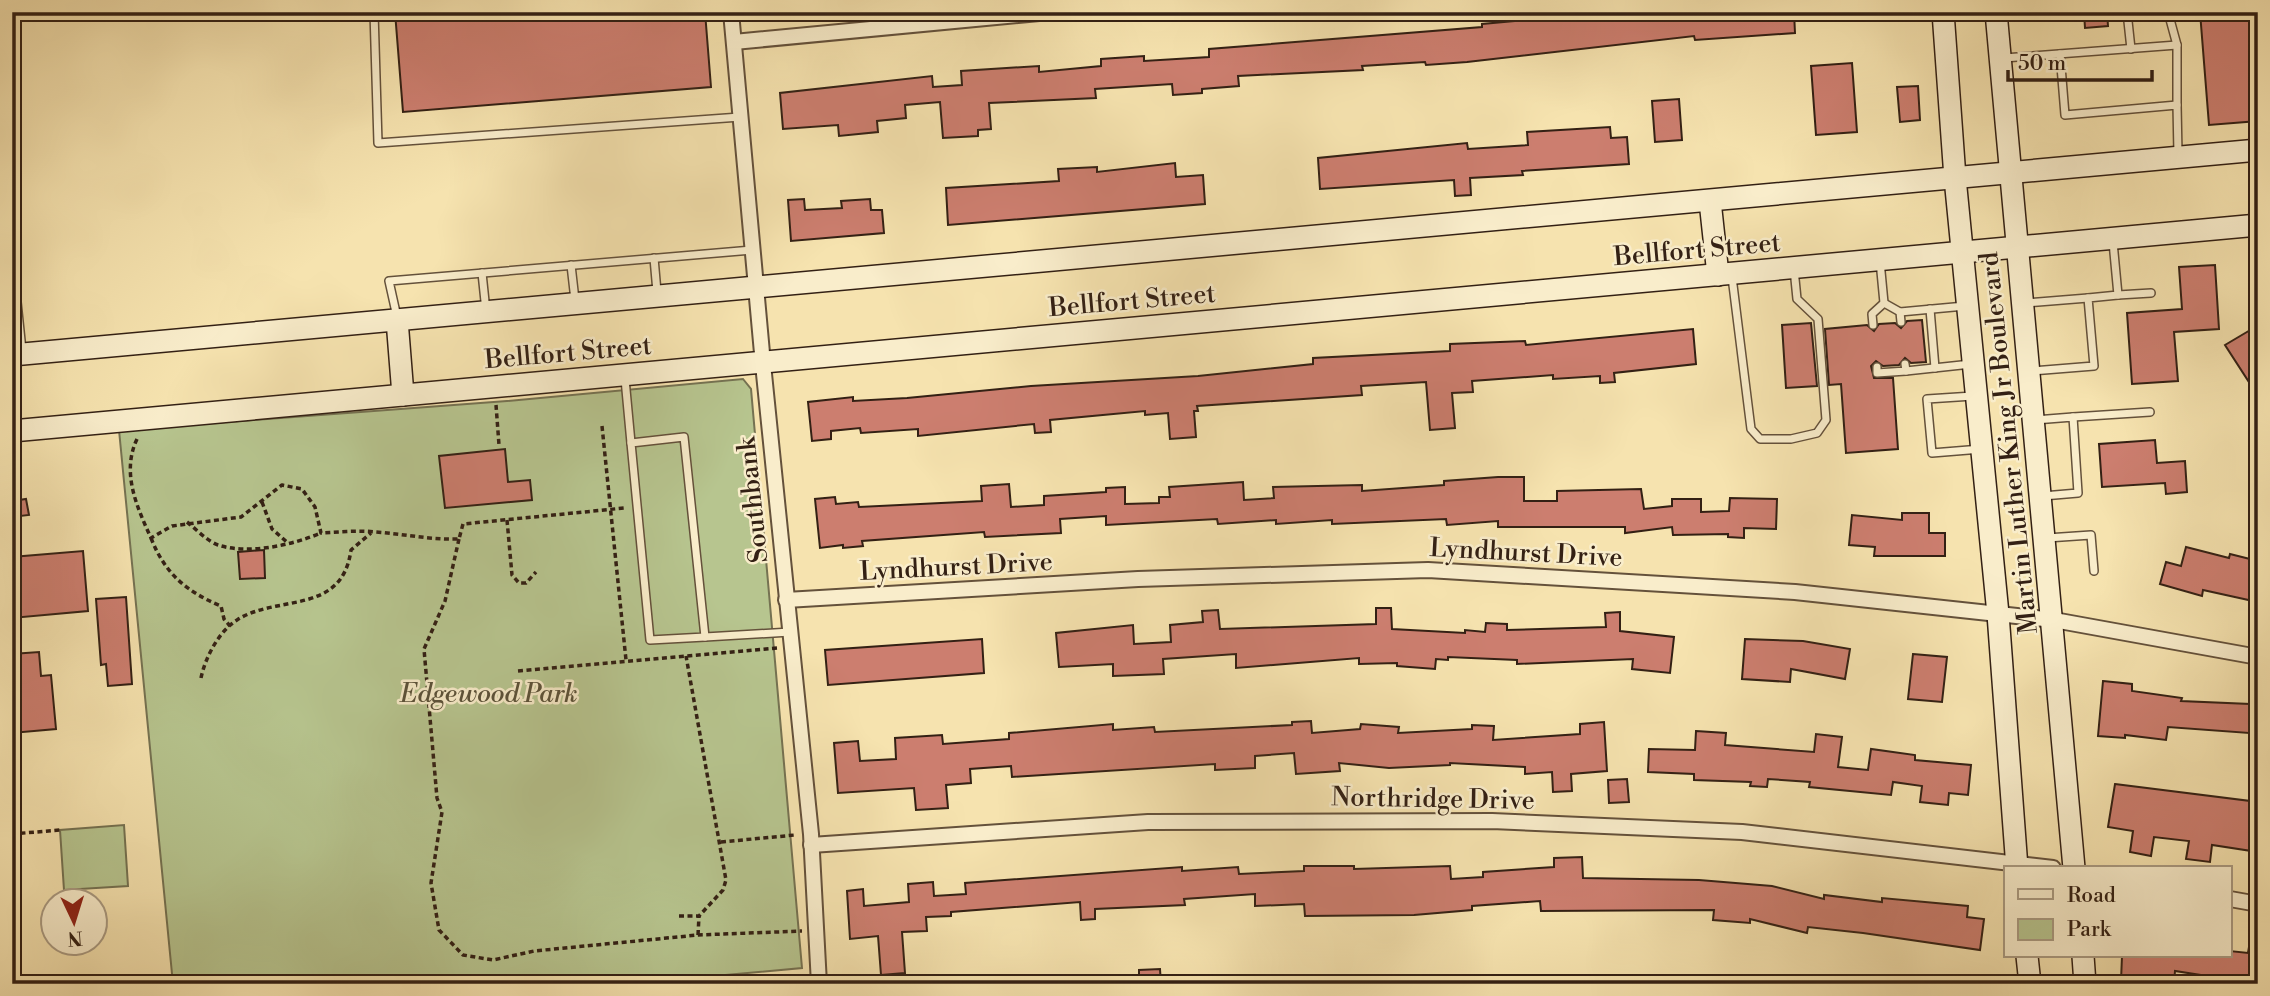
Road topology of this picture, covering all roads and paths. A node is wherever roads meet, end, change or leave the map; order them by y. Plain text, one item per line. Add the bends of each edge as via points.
1 (374, 12) edge
2 (731, 12) edge
3 (1050, 12) edge
4 (1943, 12) edge
5 (1996, 12) edge
6 (2127, 12) edge
7 (2168, 12) edge
8 (734, 42) junction
9 (2177, 45) junction
10 (2131, 49) junction
11 (2060, 54) junction
12 (2000, 59) junction
13 (2177, 105) junction
14 (741, 117) junction
15 (2258, 150) edge
16 (2178, 158) junction
17 (2011, 172) junction
18 (1955, 178) junction
19 (1710, 201) junction
20 (2258, 225) edge
21 (2113, 239) junction
22 (2017, 247) junction
23 (753, 250) junction
24 (1962, 253) junction
25 (12, 254) edge
26 (654, 258) junction
27 (1880, 260) junction
28 (571, 265) junction
29 (1794, 268) junction
30 (482, 273) junction
31 (1725, 274) junction
32 (756, 287) junction
33 (2151, 293) dead end
34 (2118, 295) junction
35 (657, 297) junction
36 (2088, 298) junction
37 (1884, 303) junction
38 (575, 304) junction
39 (2023, 304) junction
40 (1969, 306) junction
41 (1930, 309) junction
42 (486, 312) junction
43 (1900, 312) junction
44 (397, 320) junction
45 (1901, 322) dead end
46 (1873, 325) dead end
47 (17, 355) edge
48 (1975, 363) junction
49 (763, 364) junction
50 (1877, 367) dead end
51 (1935, 368) junction
52 (2030, 371) junction
53 (625, 375) junction
54 (494, 386) junction
55 (403, 395) junction
56 (1977, 396) junction
57 (2150, 412) dead end
58 (2073, 417) junction
59 (2035, 420) junction
60 (602, 426) dead end
61 (12, 431) edge
62 (139, 436) dead end
63 (631, 443) junction
64 (499, 445) dead end
65 (1983, 449) junction
66 (2042, 496) junction
67 (262, 502) junction
68 (639, 507) junction
69 (611, 510) junction
70 (507, 520) junction
71 (187, 522) junction
72 (372, 531) junction
73 (321, 533) junction
74 (151, 538) junction
75 (2046, 538) junction
76 (459, 539) junction
77 (289, 543) junction
78 (536, 572) dead end
79 (2094, 572) dead end
80 (786, 600) junction
81 (1998, 614) junction
82 (2054, 620) junction
83 (230, 626) junction
84 (790, 632) junction
85 (705, 636) junction
86 (792, 647) junction
87 (686, 656) junction
88 (2258, 657) edge
89 (626, 661) junction
90 (518, 671) dead end
91 (201, 678) dead end
92 (60, 830) dead end
93 (12, 834) edge
94 (811, 839) junction
95 (721, 842) junction
96 (2017, 865) edge
97 (2074, 866) edge
98 (21, 899) dead end
99 (2232, 899) edge
100 (12, 900) edge
101 (2258, 904) edge
102 (679, 916) dead end
103 (699, 916) junction
104 (816, 931) junction
105 (698, 935) junction
106 (2027, 958) edge
107 (2083, 958) edge
108 (819, 984) edge
109 (2030, 984) edge
110 (2085, 984) edge

1 - 14 lane via 378,143
2 - 8 street, Southbank
3 - 8 street
4 - 18 main road, Martin Luther King Jr Boulevard
5 - 12 main road, Martin Luther King Jr Boulevard
6 - 10 lane
7 - 9 lane
8 - 14 street, Southbank
9 - 10 lane
9 - 13 lane
10 - 11 lane
11 - 12 lane
11 - 13 lane via 2065,115
12 - 17 main road, Martin Luther King Jr Boulevard
13 - 16 lane
14 - 23 street, Southbank
15 - 16 main road, Bellfort Street
16 - 17 main road, Bellfort Street
17 - 18 main road, Bellfort Street
17 - 22 main road, Martin Luther King Jr Boulevard
18 - 19 main road, Bellfort Street
18 - 24 main road, Martin Luther King Jr Boulevard
19 - 31 main road
19 - 32 main road, Bellfort Street
20 - 21 main road, Bellfort Street
21 - 22 main road, Bellfort Street
21 - 34 lane
22 - 24 main road, Bellfort Street
22 - 39 main road, Martin Luther King Jr Boulevard
23 - 26 lane
23 - 32 street, Southbank
24 - 27 main road, Bellfort Street
24 - 40 main road, Martin Luther King Jr Boulevard
25 - 47 lane
26 - 28 lane
26 - 35 lane
27 - 29 main road, Bellfort Street
27 - 37 lane
28 - 30 lane
28 - 38 lane
29 - 31 main road, Bellfort Street
29 - 31 lane via 1797,299 1818,319 1826,420 1817,433 1791,439 1760,439 1751,429
30 - 42 lane
30 - 44 lane via 389,281
31 - 49 main road, Bellfort Street
32 - 35 main road, Bellfort Street
32 - 49 street, Southbank
33 - 34 lane
34 - 36 lane
35 - 38 main road, Bellfort Street
36 - 39 lane
36 - 52 lane via 2094,366
37 - 43 lane
37 - 46 lane via 1872,314
38 - 42 main road, Bellfort Street
39 - 52 main road, Martin Luther King Jr Boulevard
40 - 41 lane
40 - 48 main road, Martin Luther King Jr Boulevard
41 - 43 lane
41 - 51 lane
42 - 44 main road, Bellfort Street
43 - 45 lane
44 - 47 main road, Bellfort Street
44 - 55 main road
48 - 51 lane
48 - 56 main road, Martin Luther King Jr Boulevard
49 - 53 main road, Bellfort Street
49 - 80 street, Southbank
50 - 51 lane via 1877,373 1905,367
52 - 59 main road, Martin Luther King Jr Boulevard
53 - 54 main road, Bellfort Street
53 - 63 lane
54 - 55 main road, Bellfort Street
54 - 64 path
55 - 61 main road, Bellfort Street
56 - 65 main road, Martin Luther King Jr Boulevard
56 - 65 lane via 1927,399 1932,453
57 - 58 lane
58 - 59 lane
58 - 66 lane via 2078,493
59 - 66 main road, Martin Luther King Jr Boulevard
60 - 69 path
62 - 74 path via 132,451 131,481
63 - 68 lane
63 - 85 lane via 684,437
65 - 81 main road, Martin Luther King Jr Boulevard
66 - 75 main road, Martin Luther King Jr Boulevard
67 - 71 path via 241,517
67 - 73 path via 282,485 302,489 315,507
67 - 77 path via 272,529
68 - 69 path
68 - 85 lane via 650,640
69 - 70 path
69 - 89 path
70 - 76 path via 463,524
70 - 78 path via 512,575 526,583
71 - 74 path
71 - 77 path via 215,544 238,549
72 - 73 path
72 - 76 path
72 - 83 path via 351,550 349,567 335,584 307,602 257,611
73 - 77 path
74 - 83 path via 174,579 221,606
75 - 79 lane via 2091,534
75 - 82 main road, Martin Luther King Jr Boulevard
76 - 105 path via 445,601 424,649 442,813 431,883 439,930 463,954 492,960 534,951
80 - 81 street, Lyndhurst Drive via 1138,579 1428,570 1795,592
80 - 84 street, Southbank
81 - 82 street, Lyndhurst Drive
81 - 96 main road, Martin Luther King Jr Boulevard
82 - 88 street, Lyndhurst Drive
82 - 97 main road, Martin Luther King Jr Boulevard
83 - 91 path via 205,661
84 - 85 lane
84 - 86 street, Southbank
86 - 87 path
86 - 94 street, Southbank
87 - 89 path
87 - 95 path
89 - 90 path
92 - 93 path
94 - 95 path
94 - 96 street, Northridge Drive via 1148,821 1492,821 1742,832
94 - 104 street, Southbank
95 - 103 path via 726,880 723,890
98 - 100 path
99 - 101 street
102 - 103 path
103 - 105 path
104 - 105 path
104 - 108 street, Southbank
106 - 109 main road
107 - 110 main road

